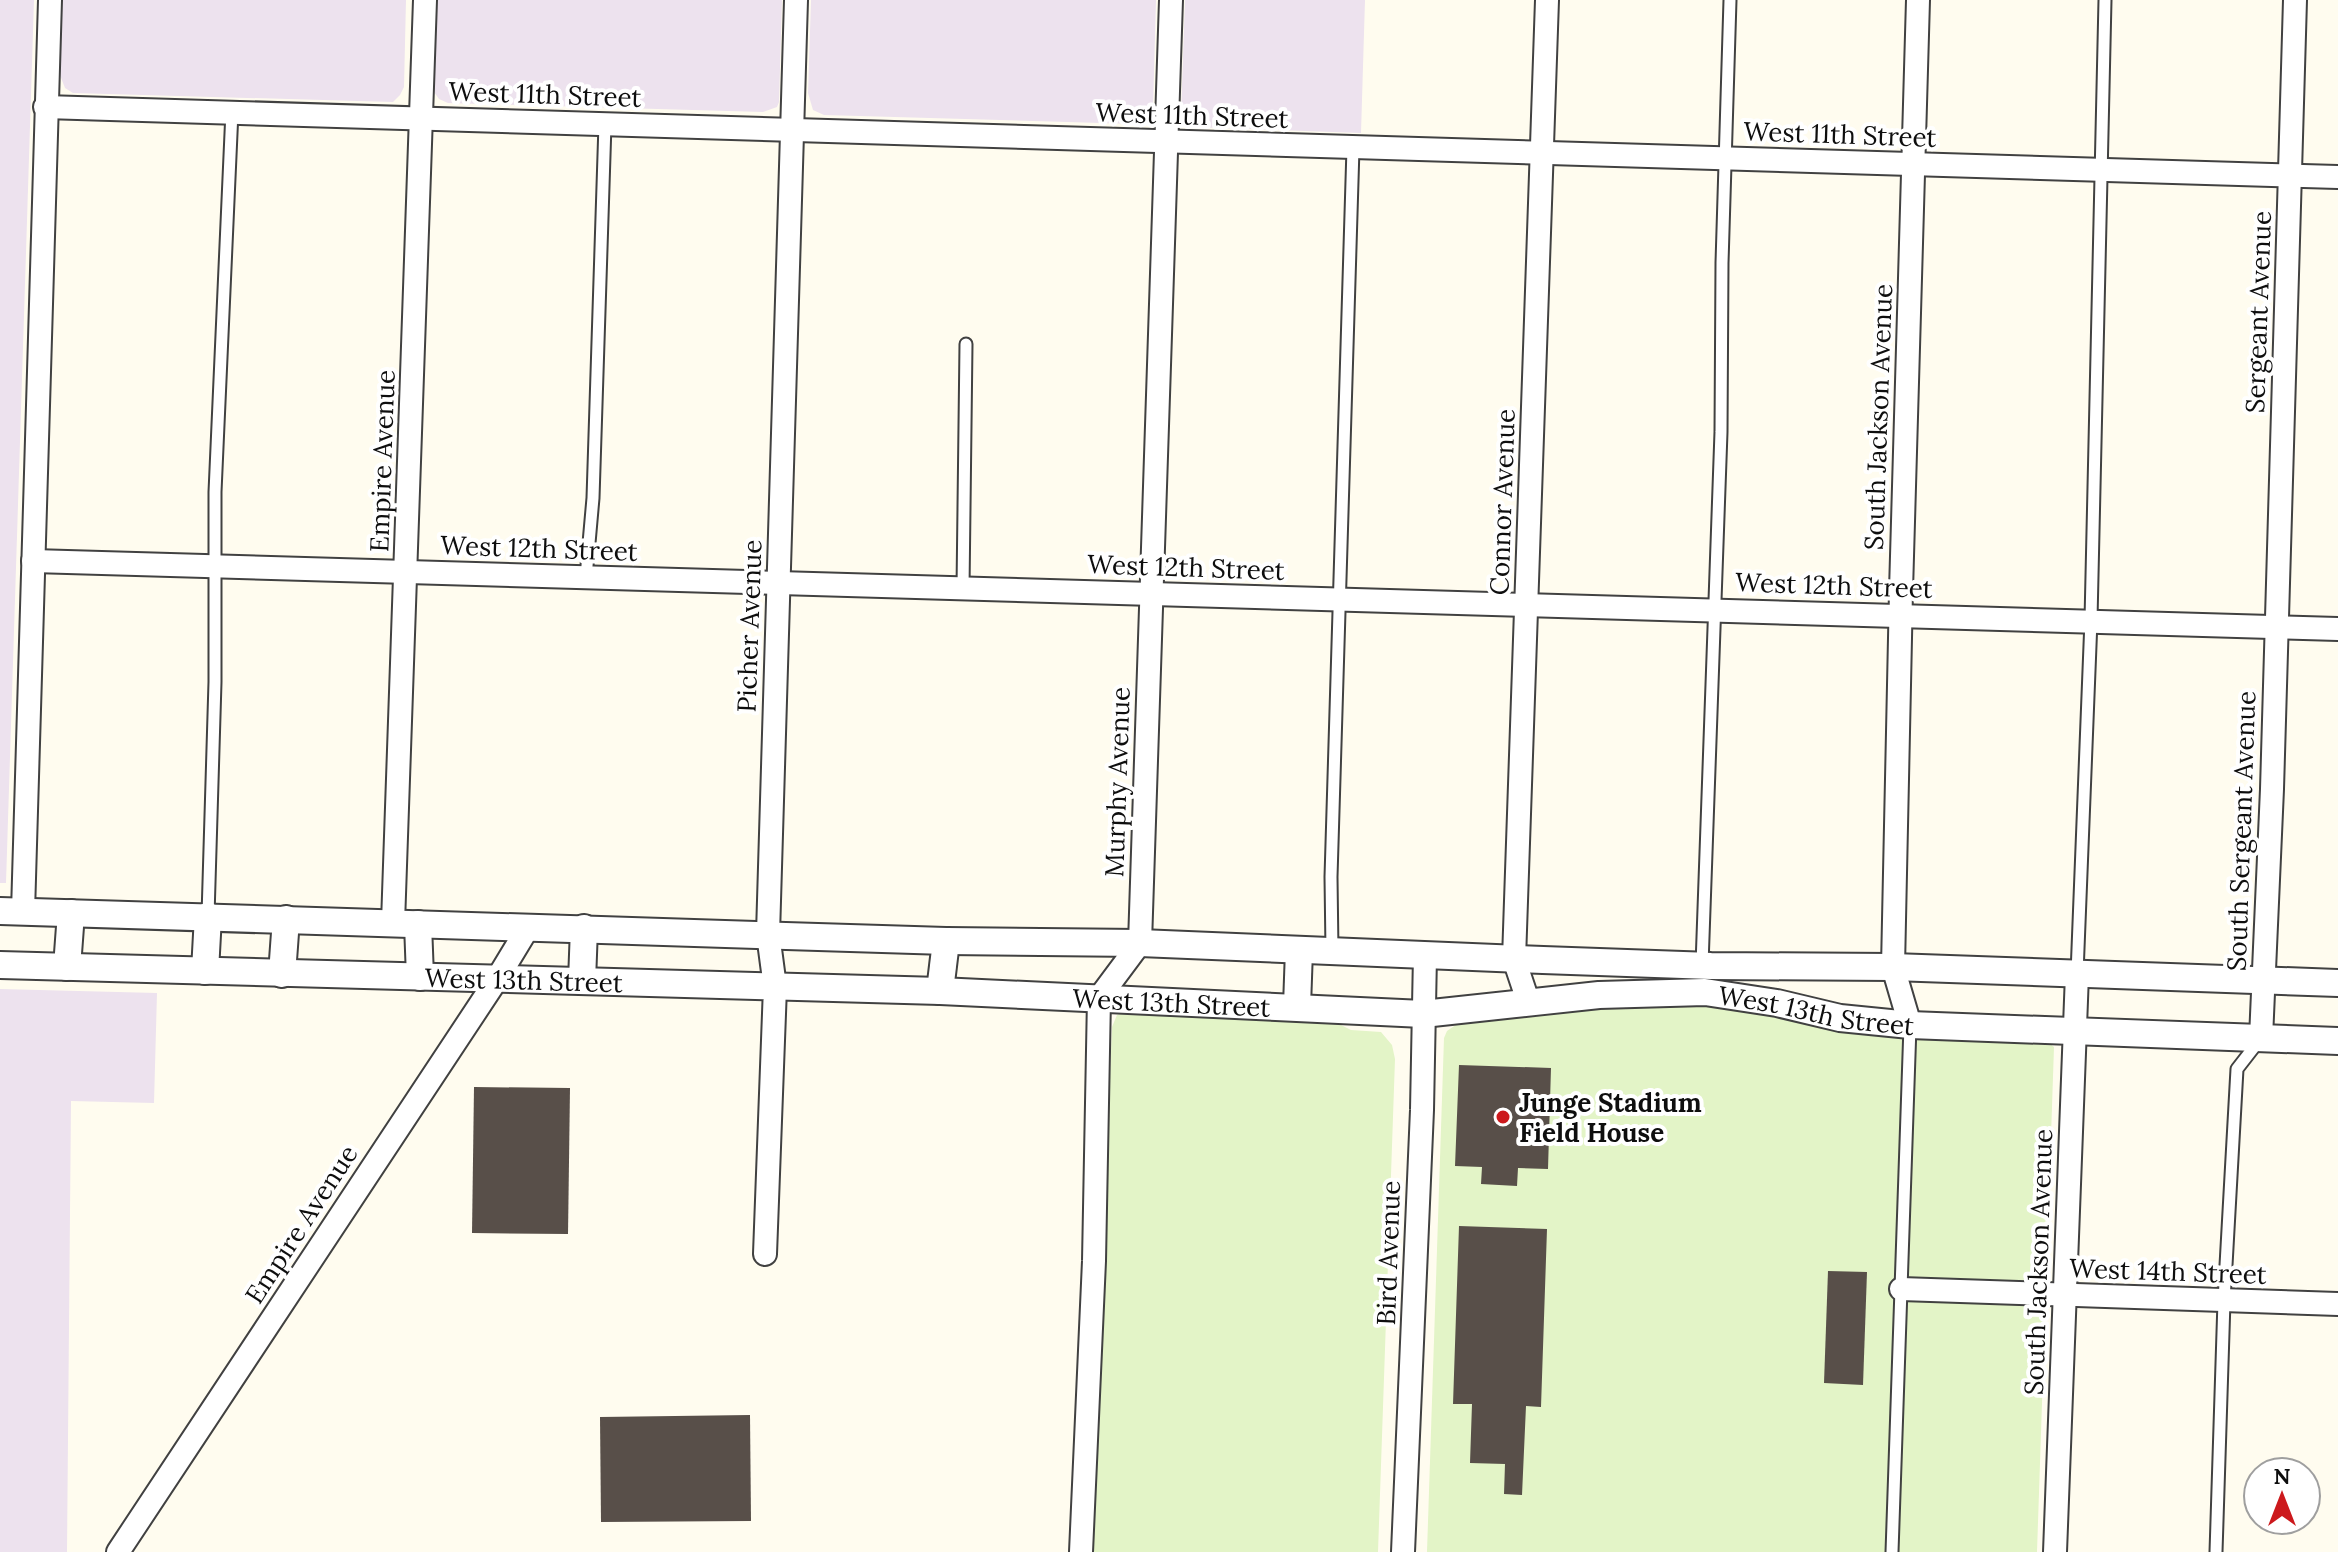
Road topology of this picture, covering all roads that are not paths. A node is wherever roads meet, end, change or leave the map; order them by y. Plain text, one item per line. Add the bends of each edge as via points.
1 (50, 0) edge
2 (425, 0) edge
3 (796, 0) edge
4 (1171, 0) edge
5 (1547, 0) edge
6 (1730, 0) edge
7 (1918, 0) edge
8 (2105, 0) edge
9 (2295, 0) edge
10 (45, 107) junction
11 (232, 111) junction
12 (421, 118) junction
13 (605, 124) junction
14 (793, 129) junction
15 (1166, 142) junction
16 (1353, 148) junction
17 (1542, 153) junction
18 (1725, 158) junction
19 (1914, 164) junction
20 (2101, 170) junction
21 (2290, 175) junction
22 (2338, 177) edge
23 (966, 344) dead end
24 (33, 561) junction
25 (217, 566) junction
26 (407, 571) junction
27 (586, 577) junction
28 (779, 584) junction
29 (963, 589) junction
30 (1151, 593) junction
31 (1339, 599) junction
32 (1526, 603) junction
33 (1715, 609) junction
34 (1900, 615) junction
35 (2091, 620) junction
36 (2276, 626) junction
37 (2338, 629) edge
38 (12, 911) edge
39 (71, 913) junction
40 (208, 916) junction
41 (286, 919) junction
42 (406, 923) junction
43 (529, 926) junction
44 (584, 928) junction
45 (768, 934) junction
46 (946, 941) junction
47 (1140, 943) junction
48 (1299, 950) junction
49 (1332, 951) junction
50 (1425, 955) junction
51 (1514, 959) junction
52 (0, 965) edge
53 (1702, 965) junction
54 (67, 967) junction
55 (1893, 967) junction
56 (205, 971) junction
57 (282, 974) junction
58 (2077, 974) junction
59 (420, 977) junction
60 (497, 979) junction
61 (582, 981) junction
62 (2264, 981) junction
63 (2338, 983) edge
64 (775, 987) junction
65 (940, 991) junction
66 (1099, 998) junction
67 (1529, 1004) junction
68 (1297, 1006) junction
69 (1423, 1014) junction
70 (1910, 1025) junction
71 (2074, 1031) junction
72 (2261, 1038) junction
73 (2338, 1041) edge
74 (765, 1254) dead end
75 (1901, 1289) junction
76 (2065, 1296) junction
77 (2224, 1301) junction
78 (2338, 1304) edge
79 (118, 1552) edge
80 (1081, 1552) edge
81 (1403, 1552) edge
82 (1892, 1552) edge
83 (2055, 1552) edge
84 (2216, 1552) edge

1 - 10 street
2 - 12 street, Empire Avenue
3 - 14 street, Picher Avenue
4 - 15 street, Murphy Avenue
5 - 17 street, Connor Avenue
6 - 18 lane
7 - 19 street, South Jackson Avenue
8 - 20 lane
9 - 21 street, Sergeant Avenue
10 - 11 street, West 11th Street
10 - 24 street
11 - 12 street, West 11th Street
11 - 25 lane via 215,492
12 - 13 street, West 11th Street
12 - 26 street, Empire Avenue
13 - 14 street, West 11th Street
13 - 27 lane
14 - 15 street, West 11th Street
14 - 28 street, Picher Avenue
15 - 16 street, West 11th Street
15 - 30 street, Murphy Avenue
16 - 17 street, West 11th Street
16 - 31 lane
17 - 18 street, West 11th Street
17 - 32 street, Connor Avenue
18 - 19 street, West 11th Street
18 - 33 lane
19 - 20 street, West 11th Street
19 - 34 street, South Jackson Avenue
20 - 21 street, West 11th Street
20 - 35 lane
21 - 22 street, West 11th Street
21 - 36 street, Sergeant Avenue
23 - 29 lane
24 - 25 street, West 12th Street
24 - 38 street
25 - 26 street, West 12th Street
25 - 40 lane
26 - 27 street, West 12th Street
26 - 42 street, Empire Avenue
27 - 28 street, West 12th Street
28 - 29 street, West 12th Street
28 - 45 street, Picher Avenue
29 - 30 street, West 12th Street
30 - 31 street, West 12th Street
30 - 47 street, Murphy Avenue
31 - 32 street, West 12th Street
31 - 49 lane
32 - 33 street, West 12th Street
32 - 51 street, Connor Avenue
33 - 34 street, West 12th Street
33 - 53 lane
34 - 35 street, West 12th Street
34 - 55 street, South Jackson Avenue
35 - 36 street, West 12th Street
35 - 58 lane
36 - 37 street, West 12th Street
36 - 62 street, South Sergeant Avenue
38 - 39 street, West 13th Street
39 - 40 street, West 13th Street
39 - 54 street
40 - 41 street, West 13th Street
40 - 56 street
41 - 42 street, West 13th Street
41 - 57 street
42 - 43 street, West 13th Street
42 - 59 street
43 - 44 street, West 13th Street
43 - 60 street, Empire Avenue
44 - 45 street, West 13th Street
44 - 61 street
45 - 46 street, West 13th Street
45 - 64 street, Picher Avenue
46 - 47 street, West 13th Street
46 - 65 street
47 - 48 street, West 13th Street
47 - 66 street
48 - 49 street, West 13th Street
48 - 68 street
49 - 50 street, West 13th Street
50 - 51 street, West 13th Street
50 - 69 street, Bird Avenue
51 - 53 street, West 13th Street
51 - 67 street, Connor Avenue
52 - 54 street, West 13th Street
53 - 55 street, West 13th Street
54 - 56 street, West 13th Street
55 - 58 street, West 13th Street
55 - 70 street, South Jackson Avenue
56 - 57 street, West 13th Street
57 - 59 street, West 13th Street
58 - 62 street, West 13th Street
58 - 71 street, South Jackson Avenue
59 - 60 street, West 13th Street
60 - 61 street, West 13th Street
60 - 79 street, Empire Avenue
61 - 64 street, West 13th Street
62 - 63 street, West 13th Street
62 - 72 street, South Sergeant Avenue
64 - 65 street, West 13th Street
64 - 74 street, Picher Avenue
65 - 66 street, West 13th Street
66 - 68 street, West 13th Street
66 - 80 street
67 - 69 street, West 13th Street
67 - 70 street, West 13th Street via 1599,995 1705,992 1840,1018
68 - 69 street, West 13th Street
69 - 81 street, Bird Avenue
70 - 71 street, West 13th Street
70 - 75 lane
71 - 72 street, West 13th Street
71 - 76 street, South Jackson Avenue
72 - 73 street, West 13th Street
72 - 77 lane via 2237,1069
75 - 76 street, West 14th Street
75 - 82 lane
76 - 77 street, West 14th Street
76 - 83 street, South Jackson Avenue
77 - 78 street, West 14th Street
77 - 84 lane

